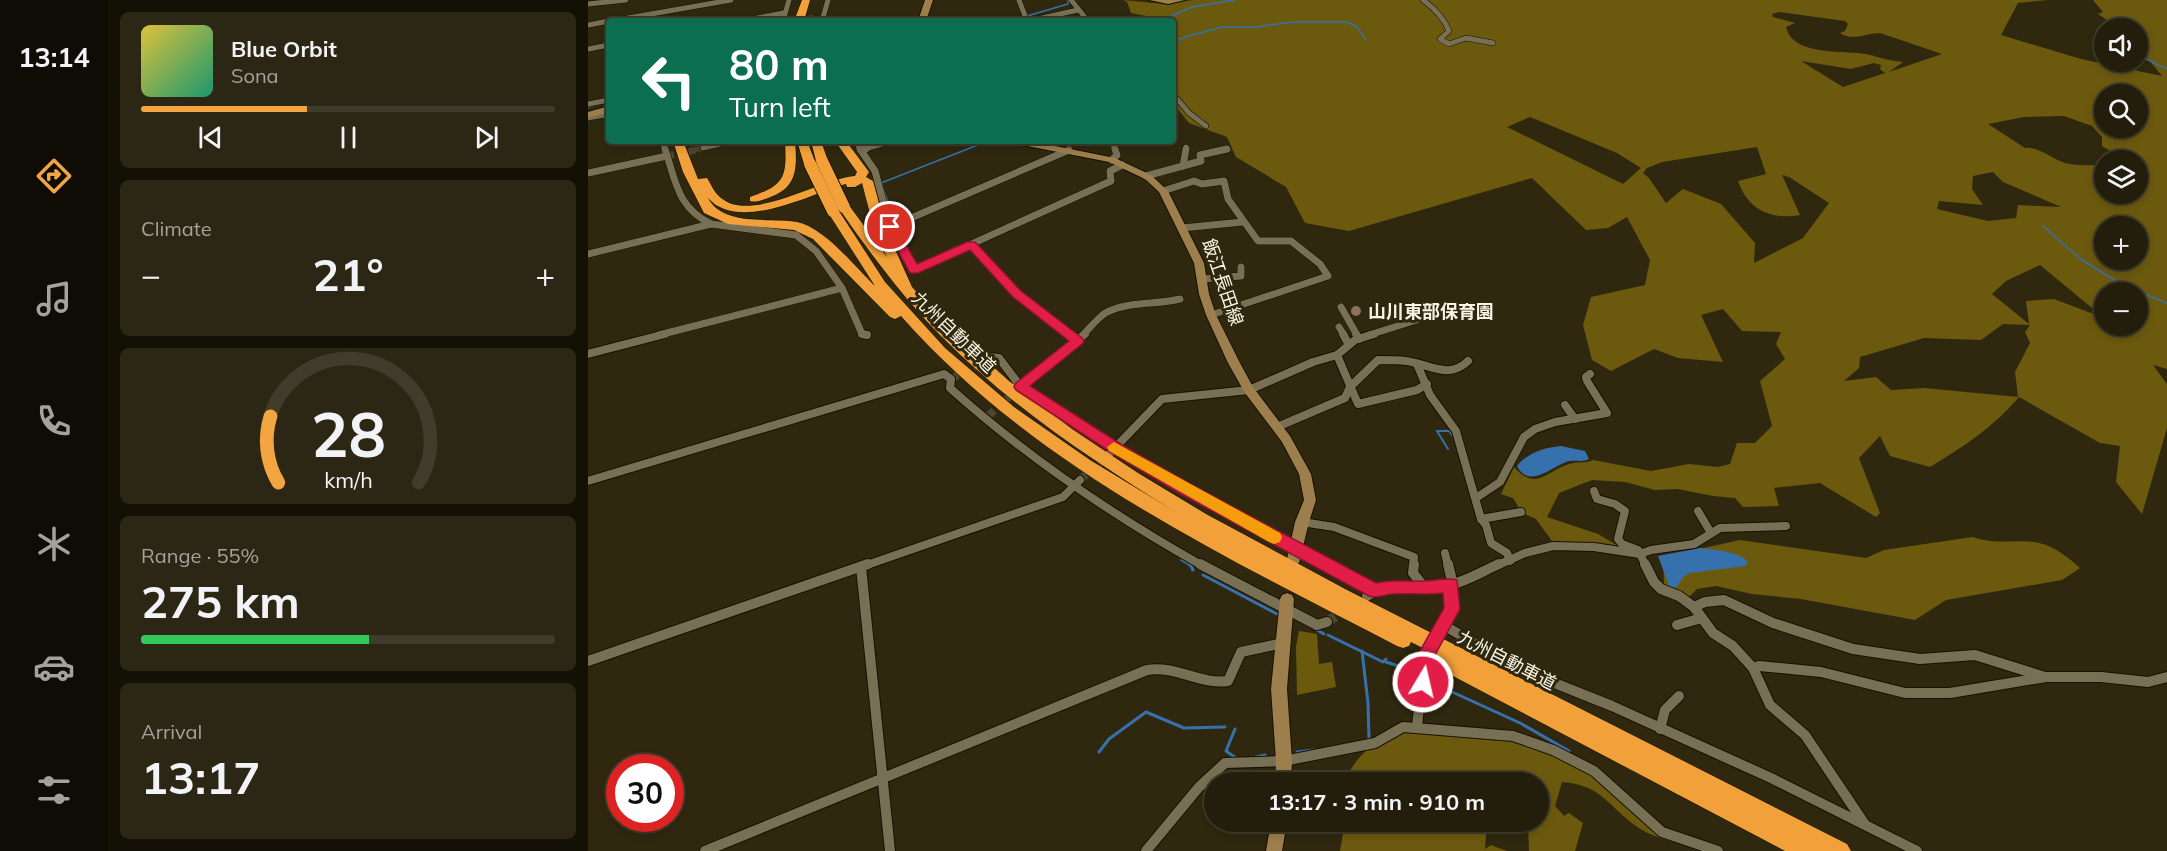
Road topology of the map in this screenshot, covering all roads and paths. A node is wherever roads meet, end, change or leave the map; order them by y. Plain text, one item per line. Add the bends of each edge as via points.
1 (626, 0) edge
2 (731, 0) edge
3 (789, 0) edge
4 (806, 0) edge
5 (814, 0) edge
6 (828, 0) edge
7 (929, 0) edge
8 (1019, 0) edge
9 (1071, 0) edge
10 (1153, 0) edge
11 (1181, 0) edge
12 (1423, 0) edge
13 (589, 4) edge
14 (1078, 10) junction
15 (784, 13) junction
16 (824, 14) junction
17 (627, 18) edge
18 (757, 18) edge
19 (783, 18) edge
20 (800, 18) edge
21 (811, 18) edge
22 (814, 18) edge
23 (823, 18) edge
24 (923, 18) edge
25 (1026, 18) edge
26 (1037, 18) edge
27 (1085, 18) edge
28 (606, 22) edge
29 (588, 25) edge
30 (1493, 43) dead end
31 (606, 46) edge
32 (588, 49) edge
33 (1176, 98) edge
34 (606, 101) edge
35 (588, 104) edge
36 (606, 110) edge
37 (606, 114) edge
38 (588, 116) edge
39 (1206, 126) dead end
40 (663, 144) edge
41 (680, 144) edge
42 (687, 144) edge
43 (720, 144) edge
44 (790, 144) edge
45 (804, 144) edge
46 (816, 144) edge
47 (842, 144) edge
48 (857, 144) edge
49 (882, 144) edge
50 (1034, 144) edge
51 (1113, 144) edge
52 (1186, 147) dead end
53 (703, 148) tunnel mouth
54 (1227, 149) dead end
55 (861, 150) junction
56 (1069, 150) junction
57 (667, 156) junction
58 (1112, 160) junction
59 (816, 162) junction
60 (1122, 165) junction
61 (1183, 166) junction
62 (588, 173) edge
63 (1146, 176) junction
64 (858, 180) junction
65 (1163, 190) junction
66 (707, 199) junction
67 (838, 209) junction
68 (1243, 222) junction
69 (711, 224) junction
70 (890, 227) junction
71 (1182, 228) junction
72 (971, 245) junction
73 (588, 254) edge
74 (1241, 267) dead end
75 (1203, 279) junction
76 (843, 288) junction
77 (909, 294) junction
78 (1180, 299) dead end
79 (1341, 307) dead end
80 (1211, 315) junction
81 (1423, 318) dead end
82 (1339, 327) dead end
83 (867, 335) dead end
84 (1359, 339) junction
85 (1078, 341) junction
86 (1349, 345) junction
87 (588, 354) edge
88 (1337, 355) junction
89 (989, 357) dead end
90 (1468, 361) dead end
91 (1417, 364) junction
92 (1590, 374) dead end
93 (1427, 384) junction
94 (1021, 387) junction
95 (1350, 387) junction
96 (985, 390) junction
97 (1249, 390) junction
98 (1565, 405) dead end
99 (1575, 419) junction
100 (1277, 427) junction
101 (1113, 451) junction
102 (588, 481) edge
103 (1076, 483) junction
104 (1594, 490) dead end
105 (1476, 498) junction
106 (1698, 511) dead end
107 (1521, 512) dead end
108 (1481, 519) junction
109 (1302, 522) junction
110 (1786, 526) dead end
111 (1711, 533) junction
112 (1445, 553) dead end
113 (1295, 554) junction
114 (1640, 554) junction
115 (1510, 561) junction
116 (861, 567) junction
117 (1452, 585) junction
118 (1425, 588) junction
119 (1286, 604) junction
120 (1694, 607) junction
121 (1702, 618) junction
122 (1327, 622) dead end
123 (1677, 625) dead end
124 (1441, 629) junction
125 (1283, 643) junction
126 (588, 661) edge
127 (1753, 668) junction
128 (2167, 676) edge
129 (2046, 677) junction
130 (1679, 696) dead end
131 (1417, 728) junction
132 (1660, 729) junction
133 (1284, 760) junction
134 (1283, 772) edge
135 (882, 778) junction
136 (1864, 824) junction
137 (1277, 832) edge
138 (705, 851) edge
139 (890, 851) edge
140 (1146, 851) edge
141 (1274, 851) edge
142 (1718, 851) edge
143 (1807, 851) edge
144 (1840, 851) edge
145 (1917, 851) edge

1 - 13 street
2 - 17 street
3 - 15 street
4 - 20 highway
5 - 21 highway
6 - 16 street
7 - 24 main road
8 - 25 street
9 - 14 street
10 - 11 main road
12 - 30 street via 1448,27 1449,31 1440,39 1449,44 1466,38
14 - 26 street
14 - 27 street
15 - 18 street
15 - 19 street
16 - 22 street
16 - 23 street
28 - 29 street
31 - 32 street
33 - 39 street
34 - 35 street
36 - 38 main road
37 - 38 street
40 - 57 street
41 - 66 highway
42 - 66 highway
43 - 53 street
44 - 66 highway via 792,171 782,187 771,194 735,203
45 - 59 highway, 九州自動車道
46 - 59 highway, 九州自動車道
47 - 64 highway via 863,172
48 - 55 street
49 - 55 street
50 - 56 main road, 飯江長田線
51 - 58 street via 1117,154
52 - 61 street
54 - 61 street via 1200,155 1202,161
55 - 70 street via 875,171
56 - 58 main road, 飯江長田線
56 - 70 street
57 - 62 street
57 - 69 street via 681,200 694,216
58 - 60 main road, 飯江長田線
59 - 67 highway, 九州自動車道, bridge
60 - 63 main road, 飯江長田線
60 - 72 street via 1110,171 1110,181
61 - 63 street
63 - 65 main road, 飯江長田線
64 - 66 highway via 756,207 740,209
64 - 77 highway via 867,181 880,229
65 - 68 street via 1194,182 1224,181 1228,199
65 - 71 main road, 飯江長田線
66 - 96 highway via 708,210 728,220 797,226 818,236 879,299
67 - 77 highway, 九州自動車道
67 - 96 highway, 九州自動車道 via 870,273 923,332
68 - 71 street
68 - 80 street via 1258,241 1291,241 1320,264 1328,276
69 - 73 street
69 - 76 street via 796,235 816,251
70 - 72 street via 914,270
71 - 75 main road, 飯江長田線
72 - 85 street via 1017,294
74 - 75 street via 1241,276
75 - 80 main road, 飯江長田線
76 - 83 street via 862,334
76 - 87 street
77 - 144 highway, 九州自動車道 via 998,381 1075,440 1202,521 1424,640
78 - 85 street via 1134,304 1105,313
79 - 84 street
80 - 97 main road, 飯江長田線
81 - 84 street
82 - 86 street
84 - 86 street
85 - 94 street
86 - 88 street
88 - 95 street
88 - 97 street
89 - 94 street via 999,358
90 - 91 street via 1446,372
91 - 93 street
91 - 95 street via 1378,360
92 - 99 street via 1587,381 1607,413
93 - 95 street via 1358,404
93 - 105 street via 1430,395 1456,430
94 - 101 street
95 - 100 street via 1346,398
96 - 143 highway, 九州自動車道 via 1054,445 1119,489 1194,532
97 - 100 main road, 飯江長田線
97 - 101 street via 1162,399
98 - 99 street
99 - 105 street via 1556,421 1526,435 1502,481 1494,490
100 - 109 main road, 飯江長田線 via 1305,474 1310,500
101 - 113 street
102 - 103 street via 944,374 951,378 950,388 986,418
103 - 116 street via 1063,497
103 - 119 street via 1182,556
104 - 114 street via 1598,499 1625,511 1618,539
105 - 108 street
106 - 111 street
107 - 108 street
108 - 115 street via 1491,543 1507,554
109 - 113 main road, 飯江長田線
109 - 118 street via 1334,527 1414,557 1413,573
110 - 111 street via 1720,528
111 - 114 street via 1694,544
112 - 117 street
113 - 118 street via 1371,593 1391,586
114 - 115 street via 1553,546
114 - 120 street via 1661,589
115 - 117 street
116 - 126 street
116 - 135 street
117 - 118 street
117 - 124 street via 1452,609
119 - 122 street via 1317,626
119 - 125 main road
120 - 121 street
120 - 129 street via 1724,600 1773,623 1853,650 1920,659 1975,655
121 - 123 street
121 - 127 street via 1722,632
124 - 131 street, bridge via 1420,667 1423,682
124 - 132 street via 1522,670
125 - 133 main road via 1279,689
125 - 135 street via 1241,652 1228,681 1220,683 1171,667 1156,667
127 - 129 street via 1821,672 1905,693 1950,693
127 - 136 street via 1770,705 1805,735
128 - 129 street via 2148,682
130 - 132 street via 1665,709
131 - 133 street via 1403,727 1374,742
131 - 142 street via 1513,736 1553,750 1594,771 1662,832
132 - 136 street
133 - 134 main road
133 - 140 street via 1225,763 1199,787
135 - 138 street
135 - 139 street
136 - 145 street
137 - 141 main road

